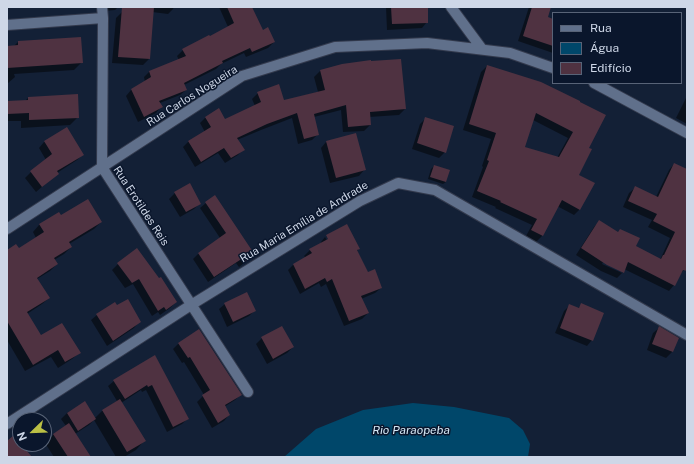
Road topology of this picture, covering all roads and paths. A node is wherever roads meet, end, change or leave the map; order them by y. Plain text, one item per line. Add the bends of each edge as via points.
1 (102, 7) edge
2 (452, 7) edge
3 (103, 18) junction
4 (7, 26) edge
5 (482, 49) junction
6 (552, 68) edge
7 (596, 84) edge
8 (687, 133) edge
9 (102, 167) junction
10 (7, 229) edge
11 (191, 305) junction
12 (687, 335) edge
13 (248, 392) dead end
14 (7, 424) edge

1 - 3 street, Rua Erotildes Reis
2 - 5 street
3 - 4 street
3 - 9 street, Rua Erotildes Reis
5 - 6 street, Rua Carlos Nogueira via 510,53
5 - 9 street, Rua Carlos Nogueira via 427,43 336,47 242,76
7 - 8 street
9 - 10 street, Rua Carlos Nogueira
9 - 11 street, Rua Erotildes Reis
11 - 12 street, Rua Maria Emília de Andrade via 360,200 398,182 435,190
11 - 13 street, Rua Erotildes Reis
11 - 14 street, Rua Maria Emília de Andrade

